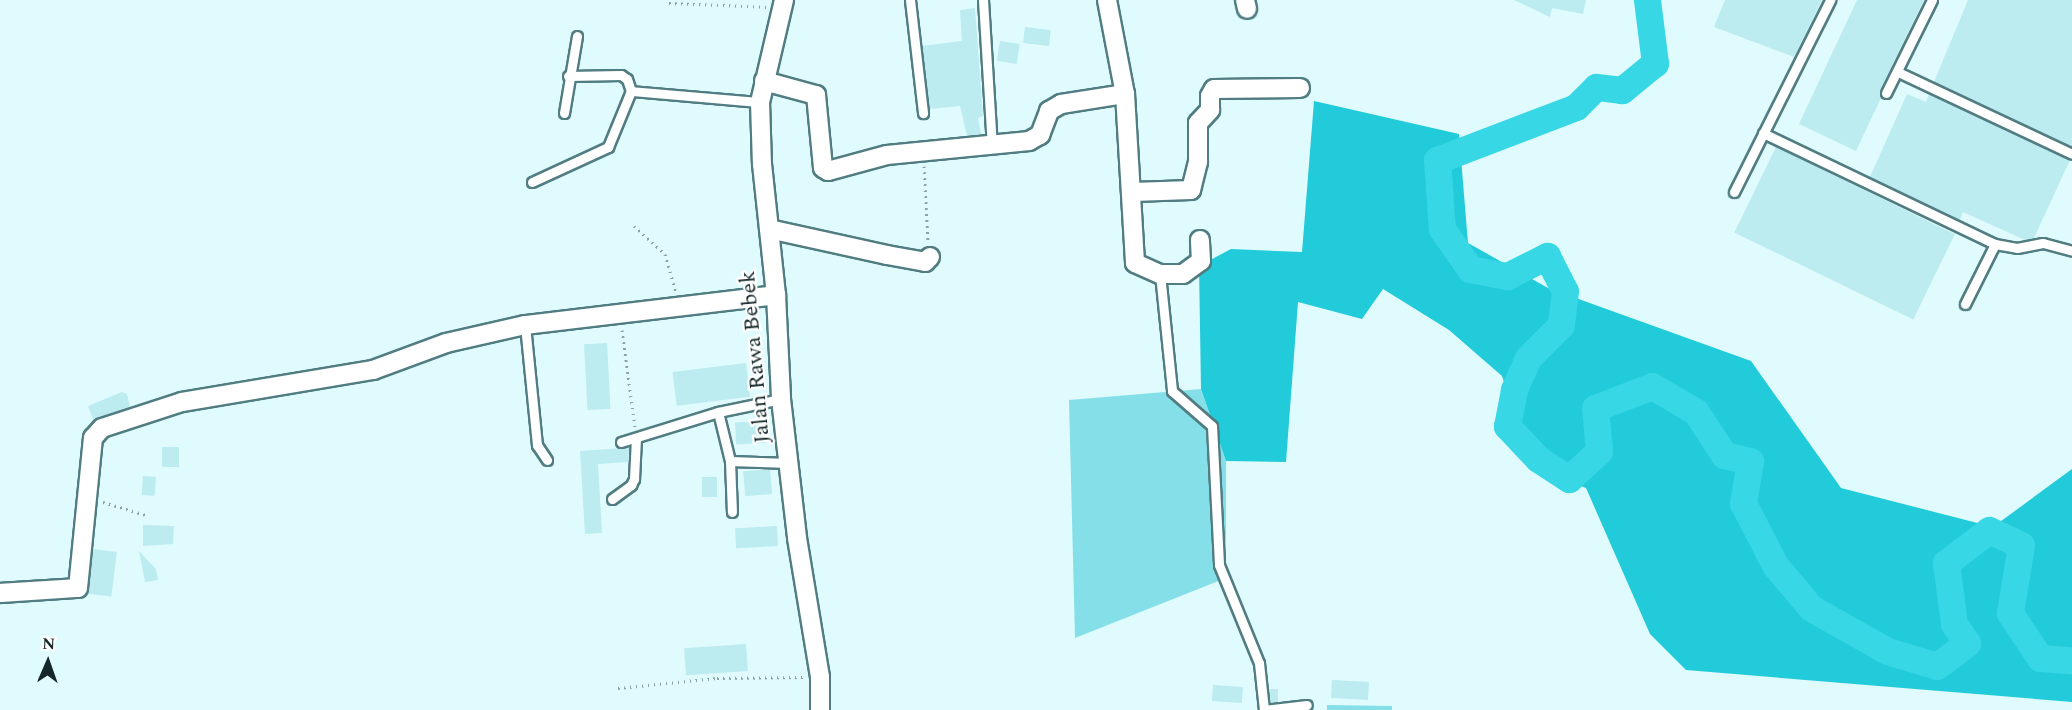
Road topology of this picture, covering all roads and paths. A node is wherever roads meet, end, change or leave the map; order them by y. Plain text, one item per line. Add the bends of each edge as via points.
1 (910, 0) edge
2 (983, 0) edge
3 (1107, 0) edge
4 (1830, 0) edge
5 (1932, 0) edge
6 (669, 3) dead end
7 (782, 4) edge
8 (577, 36) dead end
9 (1898, 72) junction
10 (568, 76) junction
11 (764, 81) junction
12 (1300, 88) dead end
13 (631, 91) junction
14 (1886, 93) dead end
15 (1125, 94) junction
16 (760, 102) junction
17 (564, 113) dead end
18 (923, 113) dead end
19 (1763, 133) junction
20 (992, 147) junction
21 (925, 152) junction
22 (2072, 153) edge
23 (532, 182) dead end
24 (1133, 192) junction
25 (1734, 192) dead end
26 (634, 226) dead end
27 (769, 229) junction
28 (1200, 240) dead end
29 (1995, 244) junction
30 (2072, 251) edge
31 (930, 257) joint
32 (1160, 274) junction
33 (776, 295) junction
34 (1965, 304) dead end
35 (680, 308) junction
36 (620, 314) junction
37 (525, 325) junction
38 (781, 399) junction
39 (717, 412) junction
40 (636, 438) junction
41 (621, 442) dead end
42 (547, 460) dead end
43 (730, 461) junction
44 (789, 464) junction
45 (87, 497) junction
46 (612, 499) dead end
47 (732, 512) dead end
48 (146, 515) dead end
49 (0, 593) edge
50 (820, 677) junction
51 (618, 688) dead end
52 (1307, 705) dead end
53 (820, 710) edge
54 (1264, 710) edge

1 - 18 lane
2 - 20 lane
3 - 15 street
4 - 19 lane
5 - 9 lane
6 - 7 path
7 - 11 street, Jalan Rawa Bebek
8 - 10 lane
9 - 14 lane
9 - 22 lane
10 - 13 lane via 621,75
10 - 17 lane
11 - 16 street, Jalan Rawa Bebek
11 - 21 street via 816,95 825,170 887,155
12 - 24 street via 1214,89 1210,110 1198,123 1198,162 1191,190
13 - 16 lane
13 - 23 lane via 608,147
15 - 20 street via 1061,104 1049,111 1036,138
15 - 24 street
16 - 27 street, Jalan Rawa Bebek
19 - 25 lane
19 - 29 lane
20 - 21 street
21 - 31 path via 925,222
24 - 32 street via 1135,262
26 - 35 path via 665,254
27 - 31 street via 925,262
27 - 33 street, Jalan Rawa Bebek
28 - 32 street via 1201,261 1195,268 1183,274
29 - 30 lane via 2017,248 2043,243
29 - 34 lane
32 - 54 lane via 1172,391 1212,426 1219,565 1259,663
33 - 35 street
33 - 38 street, Jalan Rawa Bebek
35 - 36 street
36 - 37 street
36 - 40 path
37 - 42 lane via 537,446
37 - 45 street via 446,343 374,370 182,402 102,428 93,438
38 - 39 lane
38 - 44 street, Jalan Rawa Bebek
39 - 40 lane
39 - 43 lane
40 - 41 lane
40 - 46 lane via 634,479
43 - 44 lane
43 - 47 lane
44 - 50 street, Jalan Rawa Bebek via 796,538
45 - 48 path
45 - 49 street via 78,588
50 - 51 path via 717,678
50 - 53 street, Jalan Rawa Bebek
52 - 54 lane

